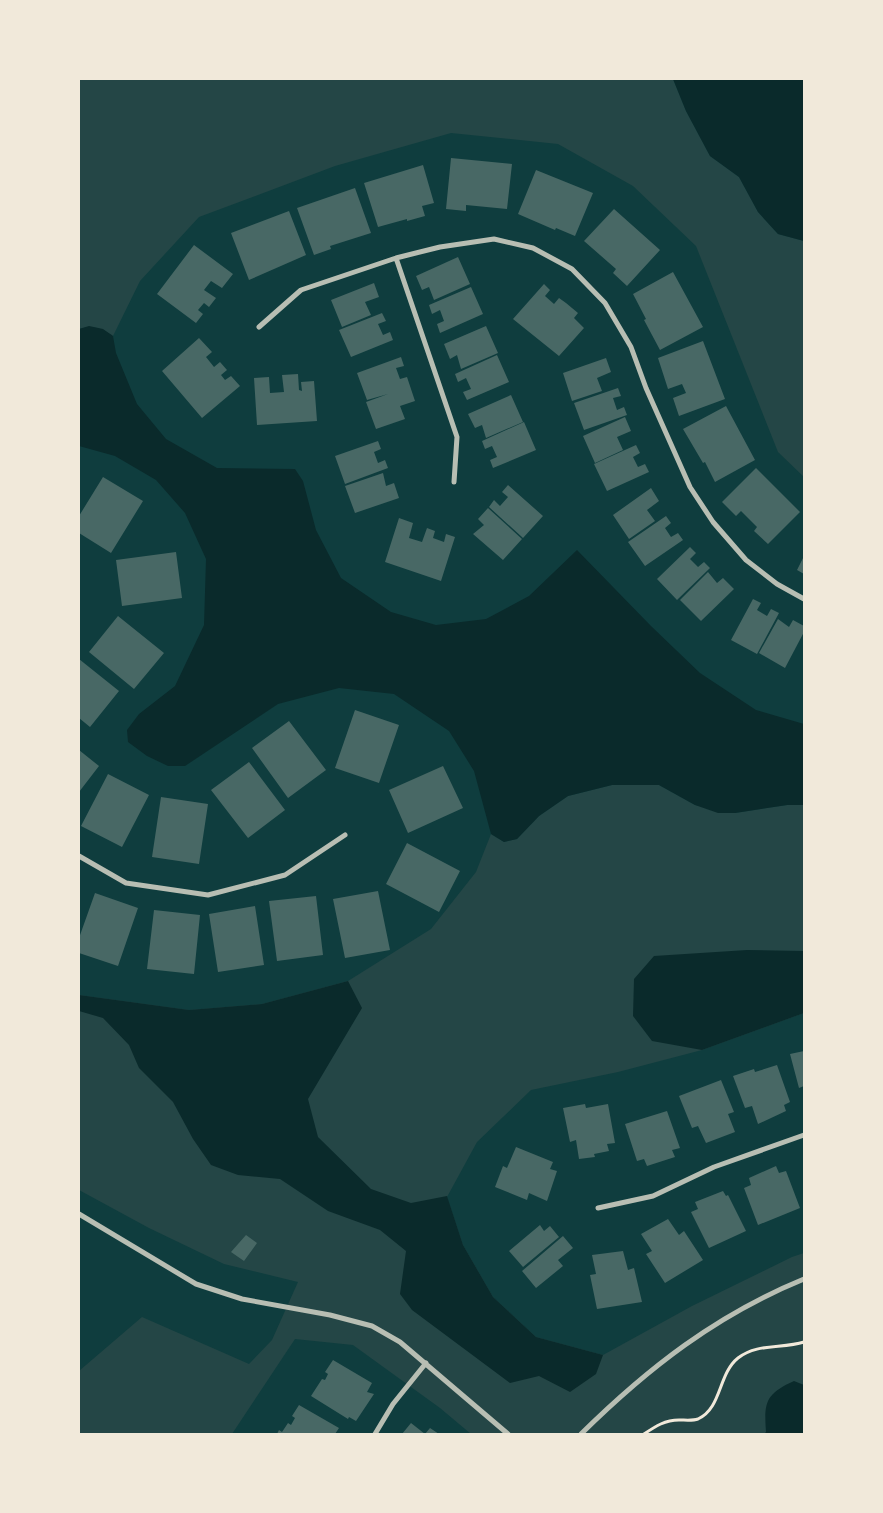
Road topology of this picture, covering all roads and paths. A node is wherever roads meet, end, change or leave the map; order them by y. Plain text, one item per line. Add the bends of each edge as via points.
1 (396, 258) junction
2 (259, 327) dead end
3 (454, 482) dead end
4 (804, 599) edge
5 (345, 835) dead end
6 (79, 856) edge
7 (804, 1135) edge
8 (598, 1208) dead end
9 (79, 1214) edge
10 (804, 1279) edge
11 (804, 1342) edge
12 (426, 1363) junction
13 (375, 1434) edge
14 (508, 1434) edge
15 (581, 1434) edge
16 (644, 1434) edge

1 - 2 street via 301,290
1 - 3 street via 457,437
1 - 4 street via 494,238 533,248 572,269 605,303 631,347 690,487 712,522 746,560 777,584
5 - 6 street via 285,875 208,896 126,883
7 - 8 street via 714,1167 653,1196
9 - 12 street via 196,1284 242,1298 372,1326 400,1342
10 - 15 street via 776,1290 700,1333
11 - 16 path via 755,1349 743,1355 724,1375 710,1409 698,1420 660,1423
12 - 13 street via 393,1404
12 - 14 street

